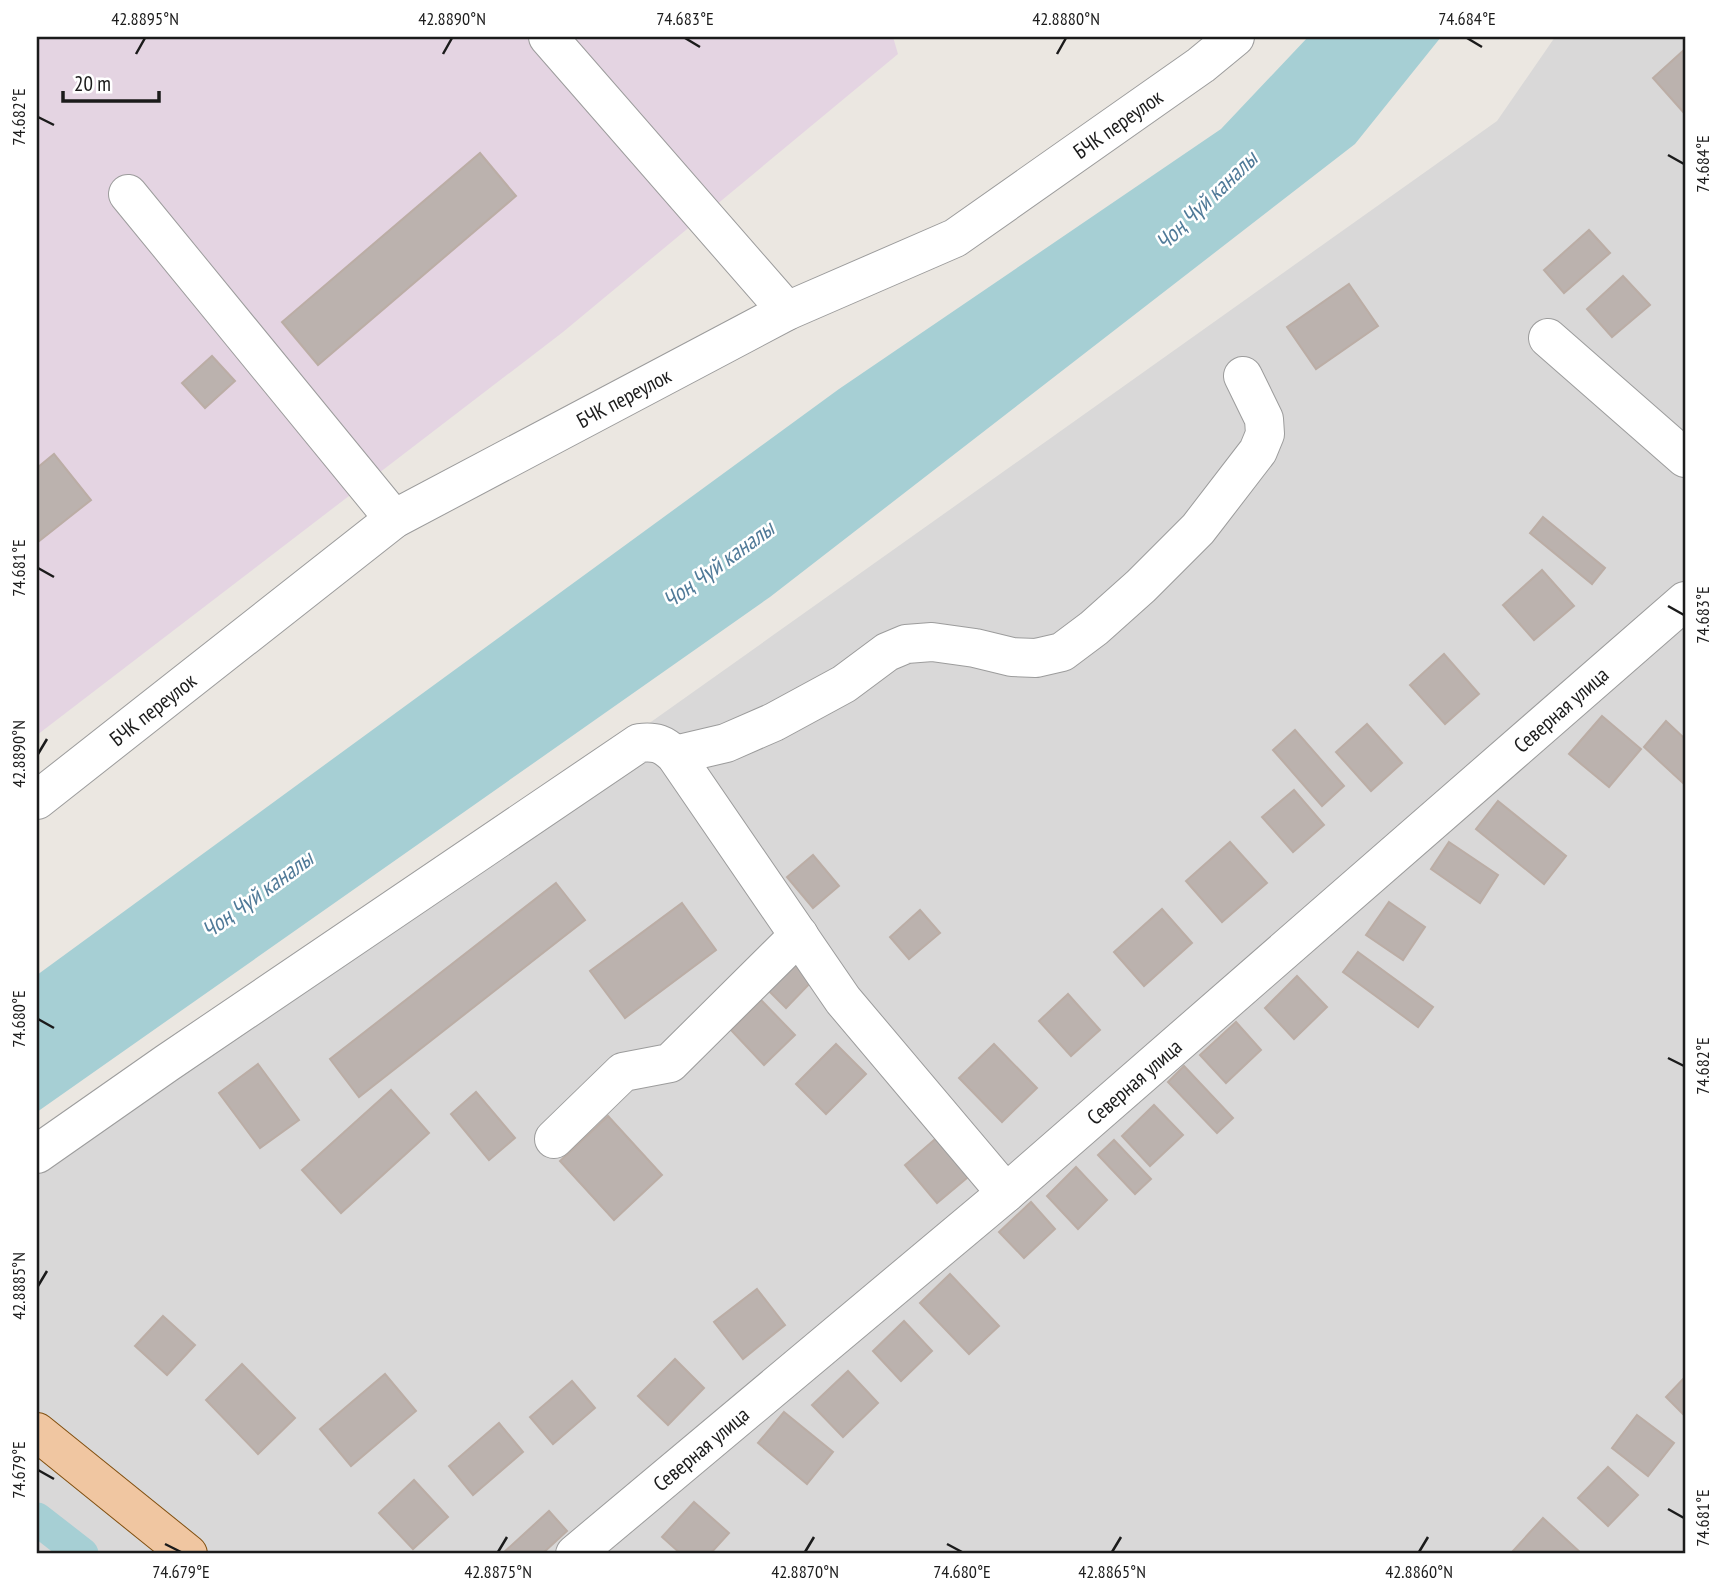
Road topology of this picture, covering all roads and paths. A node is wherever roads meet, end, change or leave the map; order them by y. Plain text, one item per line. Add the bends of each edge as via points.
1 (548, 37) edge
2 (1235, 37) edge
3 (128, 194) dead end
4 (787, 311) junction
5 (1548, 338) dead end
6 (1243, 376) dead end
7 (1685, 458) edge
8 (394, 519) junction
9 (1685, 601) edge
10 (675, 755) junction
11 (37, 800) edge
12 (799, 935) junction
13 (554, 1139) dead end
14 (37, 1154) edge
15 (1006, 1194) junction
16 (37, 1432) edge
17 (188, 1554) edge
18 (575, 1554) edge

1 - 4 street
2 - 4 street, БЧК переулок via 955,238
3 - 8 street
4 - 8 street, БЧК переулок
5 - 7 street
6 - 10 street via 1264,419 1265,434 1258,452 1198,529 1132,594 1062,652 1013,657 932,642 906,644 774,722 726,743
8 - 11 street, БЧК переулок
9 - 15 street, Северная улица
10 - 12 street
10 - 14 street via 663,744 639,743
12 - 13 street via 670,1063 623,1072
12 - 15 street via 843,1000
15 - 18 street, Северная улица
16 - 17 main road

